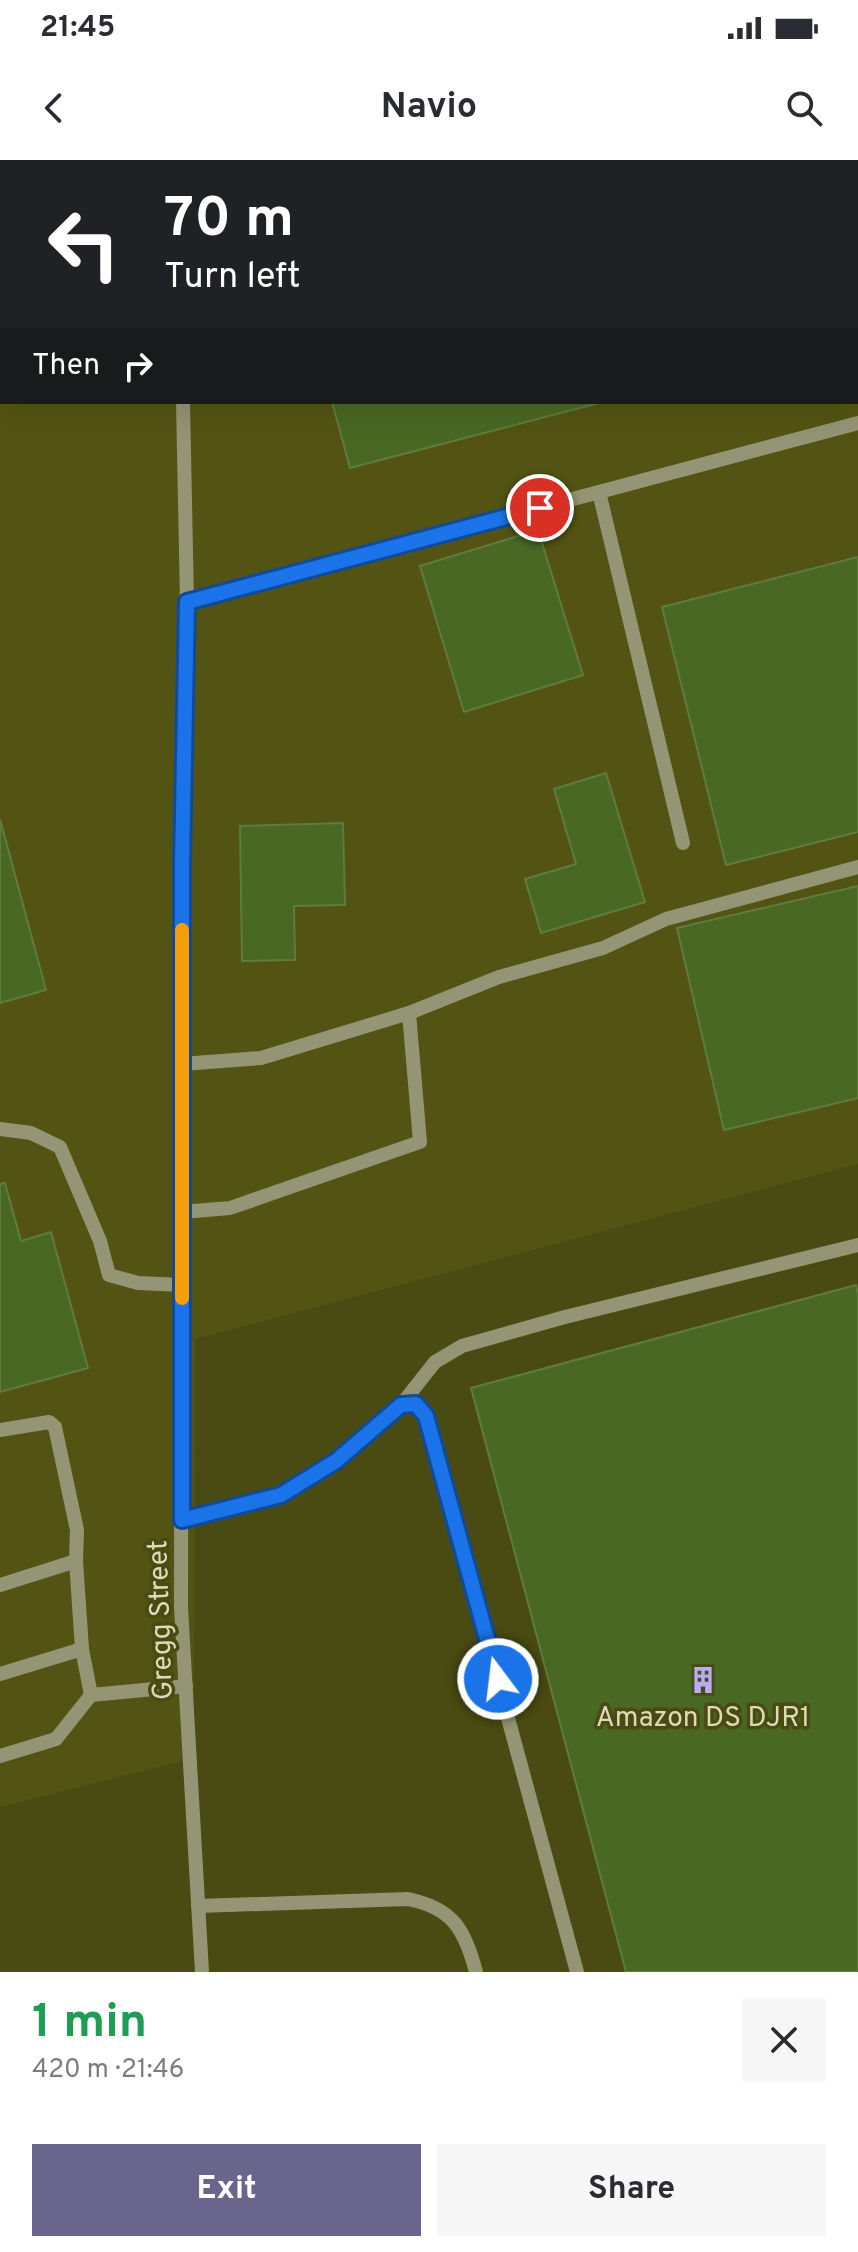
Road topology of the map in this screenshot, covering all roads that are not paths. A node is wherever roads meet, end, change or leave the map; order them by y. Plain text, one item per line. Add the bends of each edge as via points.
1 (183, 404) edge
2 (858, 423) edge
3 (599, 492) junction
4 (187, 602) junction
5 (683, 843) dead end
6 (858, 867) edge
7 (409, 1013) junction
8 (182, 1064) junction
9 (0, 1129) edge
10 (182, 1212) junction
11 (858, 1245) edge
12 (182, 1285) junction
13 (401, 1405) junction
14 (0, 1430) edge
15 (182, 1520) junction
16 (76, 1561) junction
17 (0, 1585) edge
18 (82, 1649) junction
19 (0, 1674) edge
20 (186, 1686) junction
21 (91, 1695) junction
22 (0, 1756) edge
23 (198, 1906) junction
24 (202, 1972) edge
25 (476, 1972) edge
26 (577, 1972) edge

1 - 4 street, Gregg Street
2 - 3 street
3 - 4 street
3 - 5 street
4 - 8 street, Gregg Street
6 - 7 street via 666,919 603,948 499,977
7 - 8 street via 261,1058
7 - 10 street via 420,1142 230,1208
8 - 10 street, Gregg Street
9 - 12 street via 31,1133 60,1147 109,1275
10 - 12 street, Gregg Street
11 - 13 street via 462,1346 435,1362
12 - 15 street, Gregg Street
13 - 15 street via 336,1461 281,1495
13 - 26 street via 416,1404 426,1416
14 - 16 street via 37,1422 55,1427 77,1530
15 - 20 street, Gregg Street
16 - 17 street
16 - 18 street
18 - 19 street
18 - 21 street
20 - 21 street
20 - 23 street, Gregg Street
21 - 22 street via 56,1739
23 - 24 street, Gregg Street
23 - 25 street via 408,1899 427,1903 457,1924

